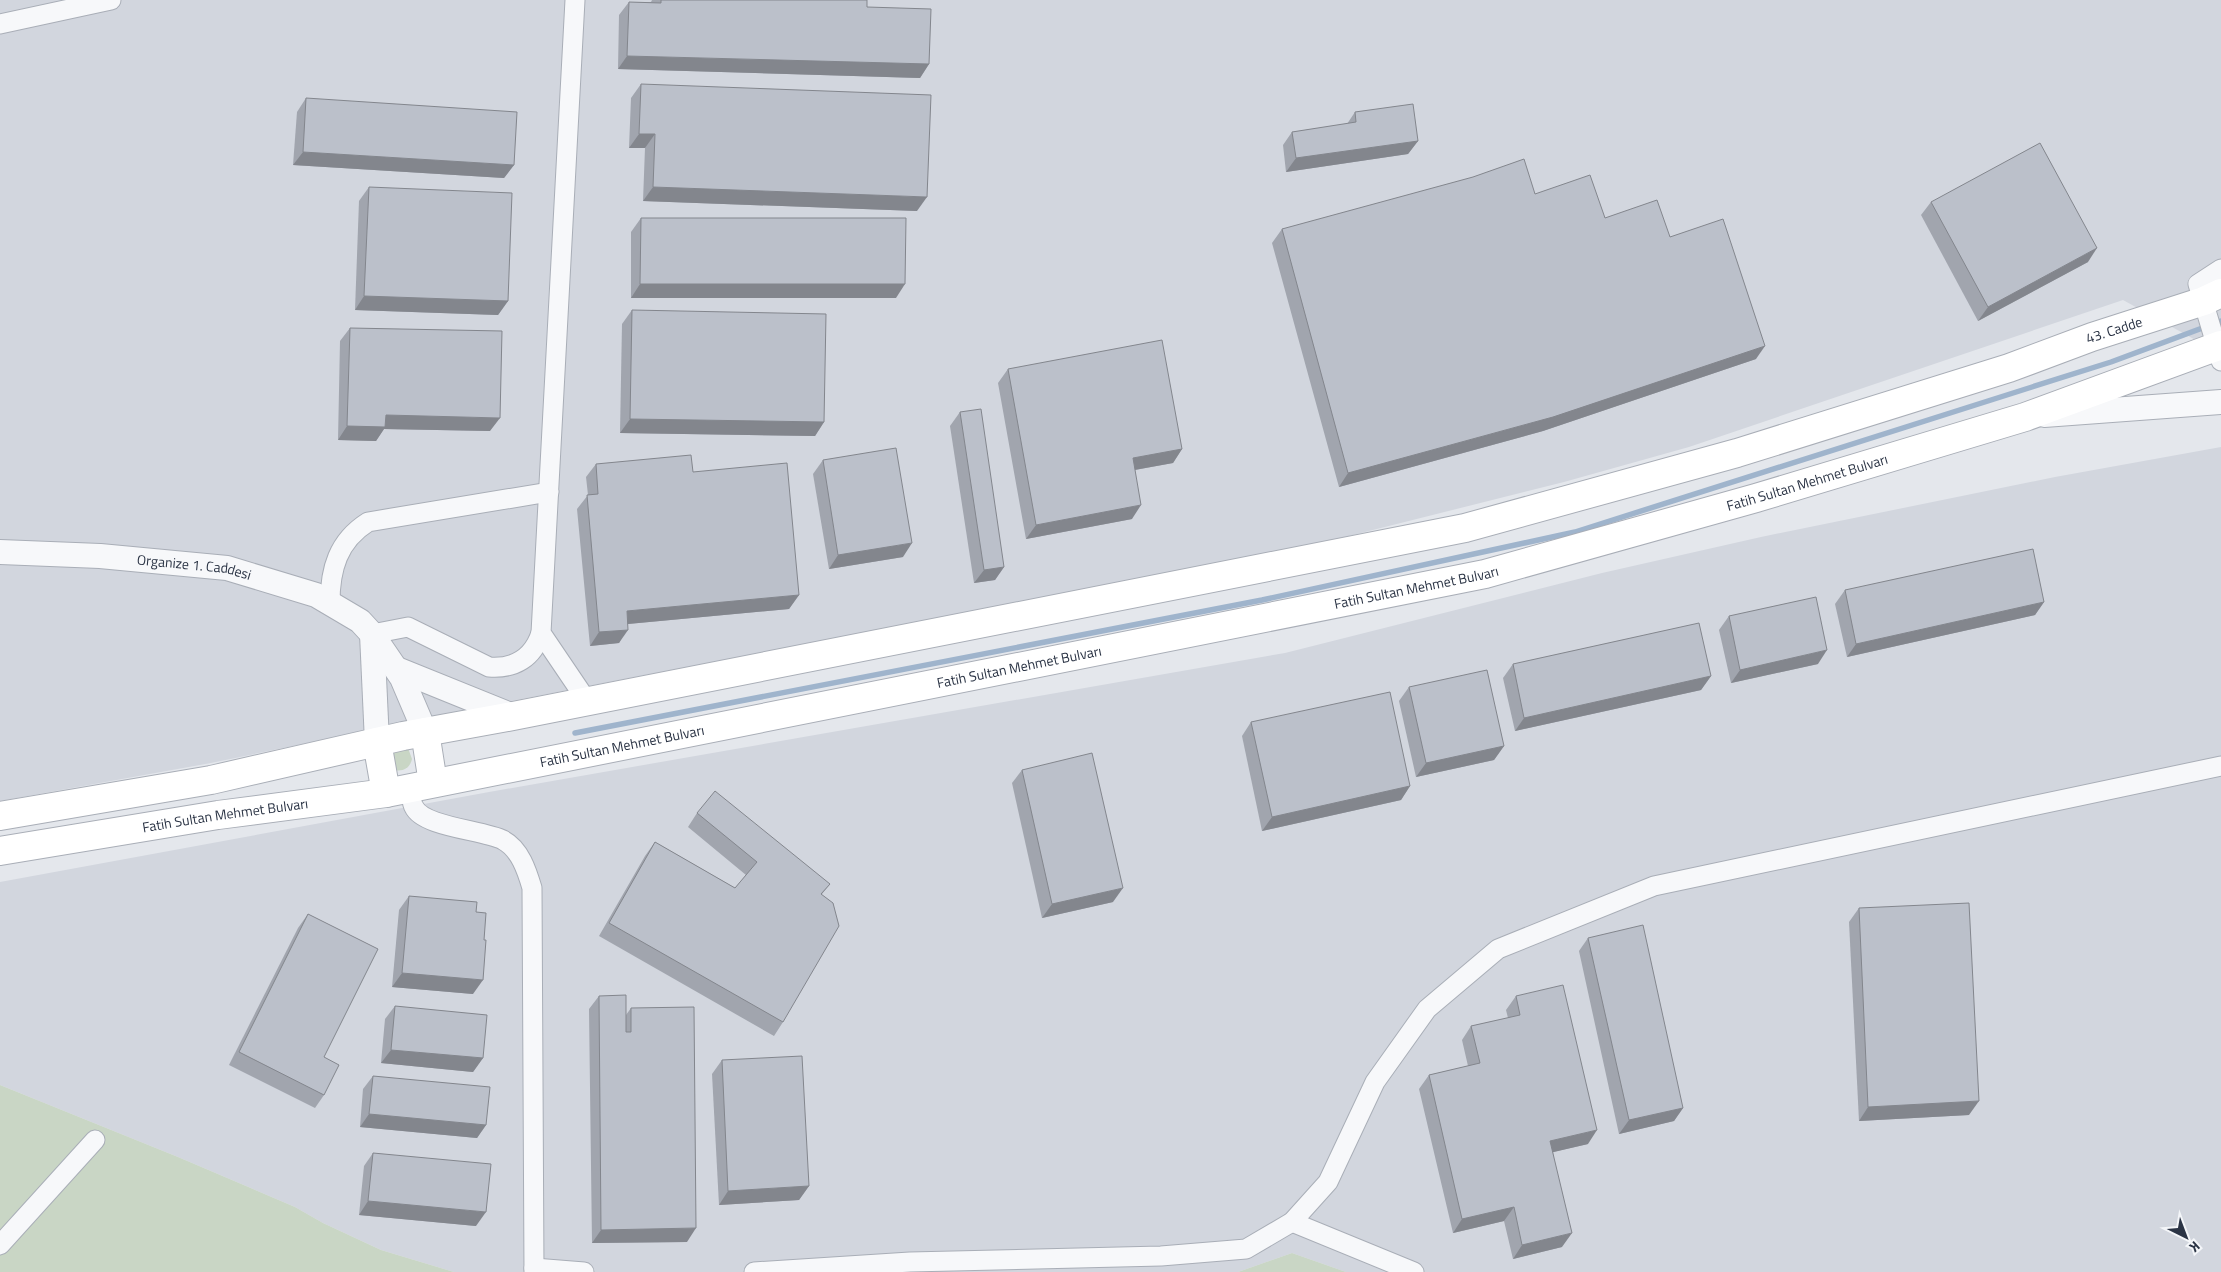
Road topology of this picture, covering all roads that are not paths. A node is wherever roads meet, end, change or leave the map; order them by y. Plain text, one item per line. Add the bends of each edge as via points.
1 (112, 0) edge
2 (575, 0) edge
3 (0, 24) edge
4 (2221, 269) edge
5 (2207, 293) edge
6 (2220, 351) edge
7 (2221, 402) edge
8 (2025, 416) junction
9 (549, 492) junction
10 (0, 552) edge
11 (330, 603) junction
12 (541, 633) junction
13 (372, 634) junction
14 (396, 669) junction
15 (586, 701) junction
16 (513, 716) junction
17 (425, 732) junction
18 (377, 742) junction
19 (2221, 766) edge
20 (410, 788) junction
21 (0, 816) edge
22 (0, 851) edge
23 (95, 1140) dead end
24 (1292, 1222) junction
25 (0, 1245) edge
26 (534, 1270) edge
27 (584, 1272) edge
28 (754, 1272) edge
29 (1414, 1272) edge

1 - 3 street
2 - 9 street
4 - 5 street
5 - 6 street
5 - 15 main road, 43. Cadde via 2008,368 1736,454 1465,528
6 - 8 main road
7 - 8 street
8 - 20 main road, Fatih Sultan Mehmet Bulvarı via 1756,498 1485,574
9 - 11 street via 368,522 352,534 338,554 331,579
9 - 12 street
10 - 11 street, Organize 1. Caddesi via 100,556 227,568 316,595
11 - 13 street, Organize 1. Caddesi via 360,621
12 - 13 street via 533,652 526,659 499,668 490,667 408,627
12 - 15 street
13 - 14 street, Organize 1. Caddesi
13 - 18 street
14 - 16 street
14 - 17 street, Organize 1. Caddesi
15 - 16 main road
16 - 17 main road
17 - 18 main road
17 - 20 main road
18 - 20 main road
18 - 21 main road via 212,780
19 - 24 street via 1654,886 1498,949 1427,1009 1375,1082 1328,1182
20 - 22 main road, Fatih Sultan Mehmet Bulvarı
20 - 26 street via 414,808 423,817 503,840 517,853 532,888
23 - 25 street
24 - 28 street via 1246,1249 1161,1256 910,1262
24 - 29 street
26 - 27 street

